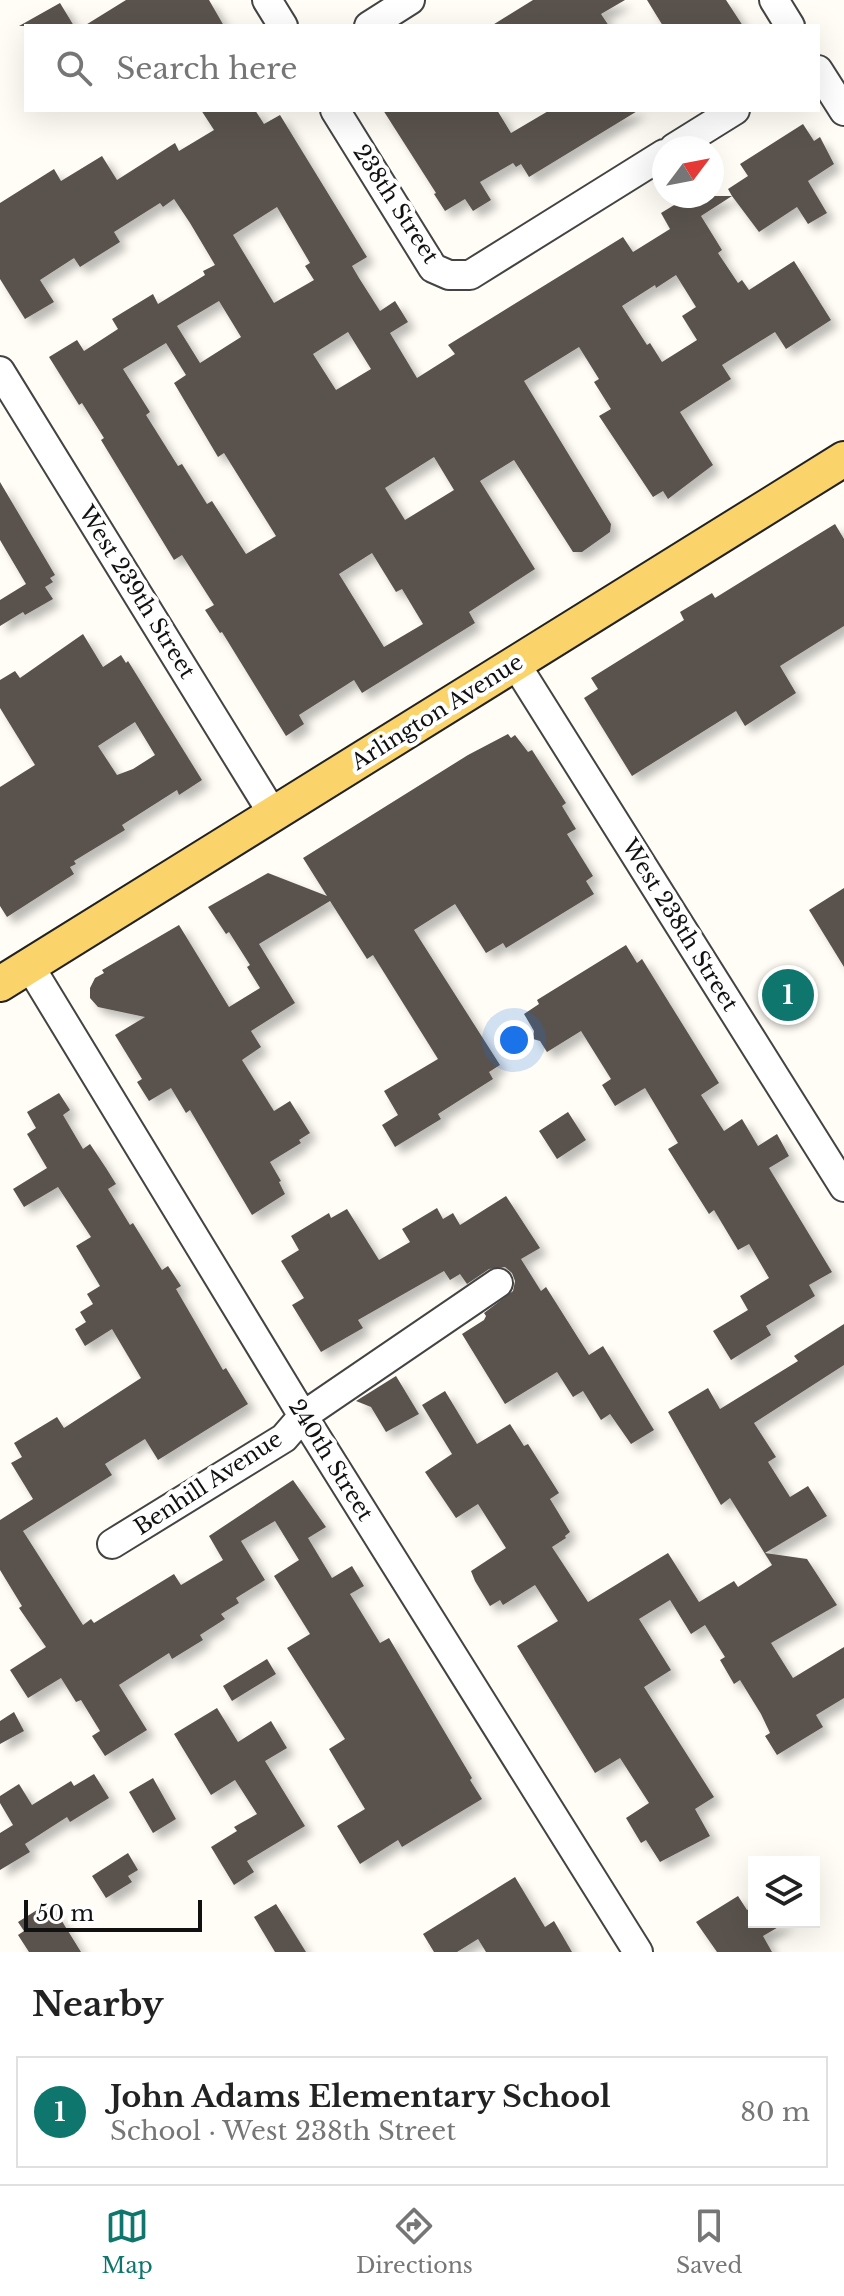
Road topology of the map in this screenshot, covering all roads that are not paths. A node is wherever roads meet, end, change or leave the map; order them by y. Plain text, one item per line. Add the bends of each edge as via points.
1 (267, 0) edge
2 (410, 0) edge
3 (774, 0) edge
4 (282, 24) edge
5 (372, 24) edge
6 (789, 24) edge
7 (820, 73) edge
8 (844, 111) edge
9 (336, 112) edge
10 (732, 112) edge
11 (693, 136) edge
12 (652, 161) edge
13 (0, 371) edge
14 (844, 459) edge
15 (515, 663) junction
16 (273, 814) junction
17 (29, 965) junction
18 (0, 984) edge
19 (844, 1187) edge
20 (498, 1283) dead end
21 (303, 1416) junction
22 (112, 1544) dead end
23 (638, 1952) edge

1 - 4 street
2 - 5 street
3 - 6 street
7 - 8 street
9 - 12 street, 238th Street via 433,268 449,275 470,275
10 - 11 street
13 - 16 street, West 239th Street
14 - 15 main road, Arlington Avenue
15 - 16 main road, Arlington Avenue
15 - 19 street, West 238th Street
16 - 17 main road, Arlington Avenue
17 - 18 main road, Arlington Avenue
17 - 21 street, 240th Street
20 - 21 street, Benhill Avenue
21 - 22 street, Benhill Avenue via 284,1438
21 - 23 street, 240th Street

